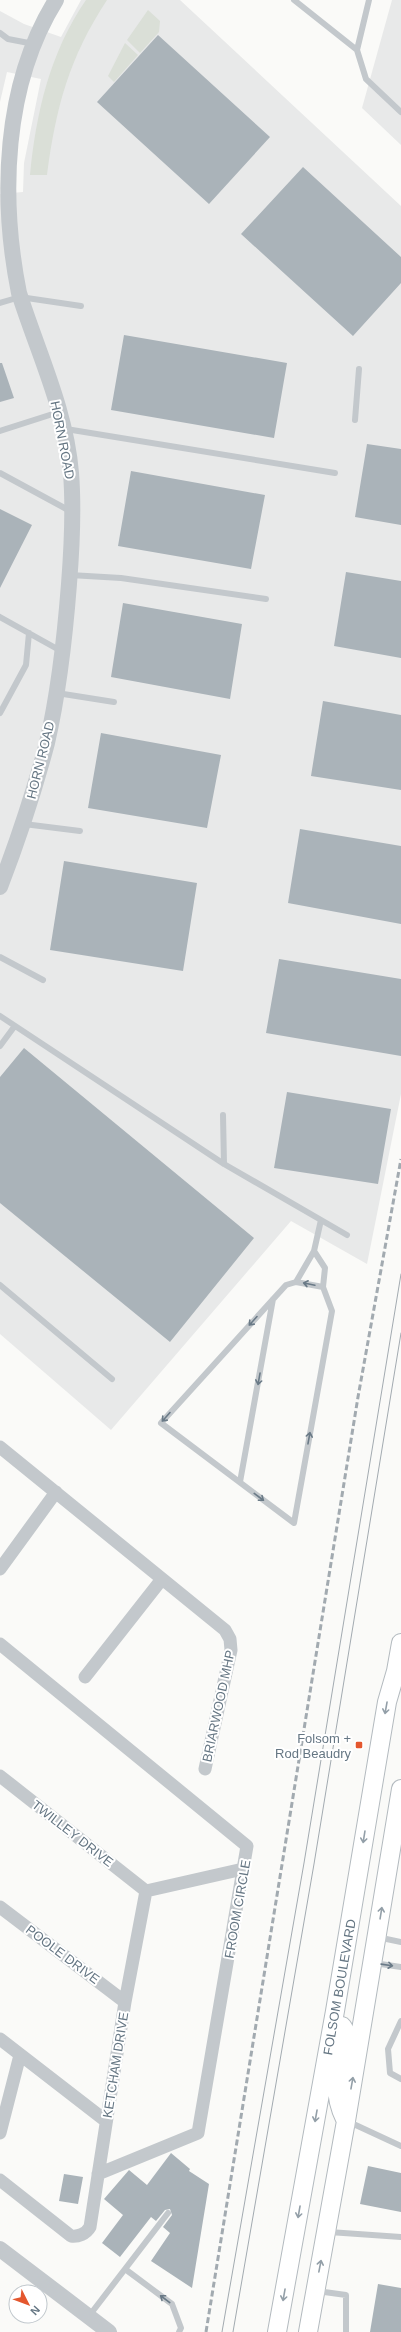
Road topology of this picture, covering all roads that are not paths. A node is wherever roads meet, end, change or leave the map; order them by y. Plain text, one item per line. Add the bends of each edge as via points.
1 (56, 0) edge
2 (294, 0) edge
3 (369, 0) edge
4 (0, 32) edge
5 (34, 44) junction
6 (357, 50) junction
7 (401, 112) edge
8 (2, 182) edge
9 (20, 297) junction
10 (0, 303) edge
11 (81, 306) dead end
12 (359, 369) dead end
13 (59, 412) junction
14 (355, 420) dead end
15 (64, 429) junction
16 (0, 430) edge
17 (0, 473) edge
18 (335, 473) dead end
19 (74, 512) junction
20 (70, 575) junction
21 (266, 599) dead end
22 (0, 617) edge
23 (29, 633) junction
24 (62, 652) junction
25 (55, 693) junction
26 (114, 702) dead end
27 (0, 713) edge
28 (23, 824) junction
29 (80, 831) dead end
30 (0, 885) edge
31 (0, 957) edge
32 (44, 980) dead end
33 (0, 1016) edge
34 (14, 1027) junction
35 (0, 1046) edge
36 (223, 1115) dead end
37 (224, 1164) junction
38 (321, 1220) junction
39 (347, 1235) dead end
40 (314, 1250) junction
41 (296, 1282) junction
42 (0, 1285) edge
43 (323, 1287) junction
44 (273, 1299) junction
45 (112, 1379) dead end
46 (0, 1447) edge
47 (240, 1482) junction
48 (56, 1492) junction
49 (0, 1569) edge
50 (162, 1579) junction
51 (401, 1643) edge
52 (0, 1644) edge
53 (399, 1671) edge
54 (85, 1677) dead end
55 (205, 1769) dead end
56 (0, 1776) edge
57 (400, 1800) edge
58 (243, 1869) junction
59 (146, 1891) junction
60 (0, 1907) edge
61 (377, 1938) junction
62 (401, 1942) edge
63 (373, 1963) junction
64 (401, 1967) edge
65 (125, 2002) junction
66 (335, 2011) junction
67 (401, 2021) edge
68 (0, 2039) edge
69 (20, 2055) junction
70 (401, 2079) edge
71 (346, 2121) junction
72 (106, 2122) junction
73 (0, 2133) edge
74 (401, 2146) edge
75 (98, 2174) junction
76 (0, 2180) edge
77 (168, 2213) dead end
78 (326, 2231) junction
79 (401, 2236) edge
80 (2, 2253) edge
81 (125, 2269) junction
82 (315, 2291) junction
83 (88, 2316) junction
84 (109, 2332) edge
85 (179, 2332) edge
86 (277, 2332) edge
87 (308, 2332) edge
88 (346, 2332) edge

1 - 5 street, HORN ROAD
2 - 6 lane
3 - 6 lane
4 - 5 lane via 8,39
5 - 8 street, HORN ROAD via 17,92
6 - 7 lane via 366,79
8 - 9 street, HORN ROAD via 9,255
9 - 10 lane
9 - 11 lane
9 - 13 street, HORN ROAD
12 - 14 lane
13 - 15 street, HORN ROAD
13 - 16 lane
15 - 18 lane
15 - 19 street, HORN ROAD via 71,470
17 - 19 lane
19 - 20 street, HORN ROAD
20 - 21 lane via 121,578
20 - 24 street, HORN ROAD
22 - 23 lane
23 - 24 lane
23 - 27 lane via 26,665
24 - 25 street, HORN ROAD
25 - 26 lane
25 - 28 street, HORN ROAD via 47,741
28 - 29 lane
28 - 30 street, HORN ROAD
31 - 32 lane
33 - 34 lane
34 - 35 lane
34 - 37 lane
36 - 37 lane
37 - 38 lane
38 - 39 lane
38 - 40 lane
40 - 41 lane
40 - 43 lane via 325,1268
43 -> 41 lane
41 - 44 lane via 286,1285
42 - 45 lane
47 -> 43 lane via 294,1523 332,1311
44 -> 47 lane
44 -> 47 lane via 161,1423
46 - 48 street, BRIARWOOD MHP
48 - 49 street
48 - 50 street, BRIARWOOD MHP
50 - 54 street
50 - 55 street, BRIARWOOD MHP via 225,1630 230,1639 231,1650
51 - 53 main road, FOLSOM BOULEVARD
52 - 58 street, FROOM CIRCLE via 247,1846
53 -> 66 main road, FOLSOM BOULEVARD via 386,1702
56 - 59 street, TWILLEY DRIVE
61 -> 57 main road
58 - 59 street
58 - 75 street, FROOM CIRCLE via 198,2133
59 - 65 street, KETCHAM DRIVE
60 - 65 street, POOLE DRIVE
61 - 62 lane
61 - 63 main road
63 -> 64 lane
71 -> 63 main road
65 - 72 street, KETCHAM DRIVE
66 - 71 main road via 344,2029 335,2089 338,2106
66 -> 86 main road, FOLSOM BOULEVARD
67 - 70 lane via 388,2049 390,2073
68 - 69 street
69 - 72 street
69 - 73 street
71 - 74 lane
71 - 78 main road
72 - 75 street, KETCHAM DRIVE
75 - 76 street, KETCHAM DRIVE via 90,2227 88,2231 76,2236 66,2233
77 - 81 lane
78 - 79 lane
82 -> 78 main road
80 - 83 street
81 - 83 lane
85 -> 81 lane via 181,2328 172,2304
82 - 87 main road
82 - 88 lane via 346,2295
83 - 84 street

